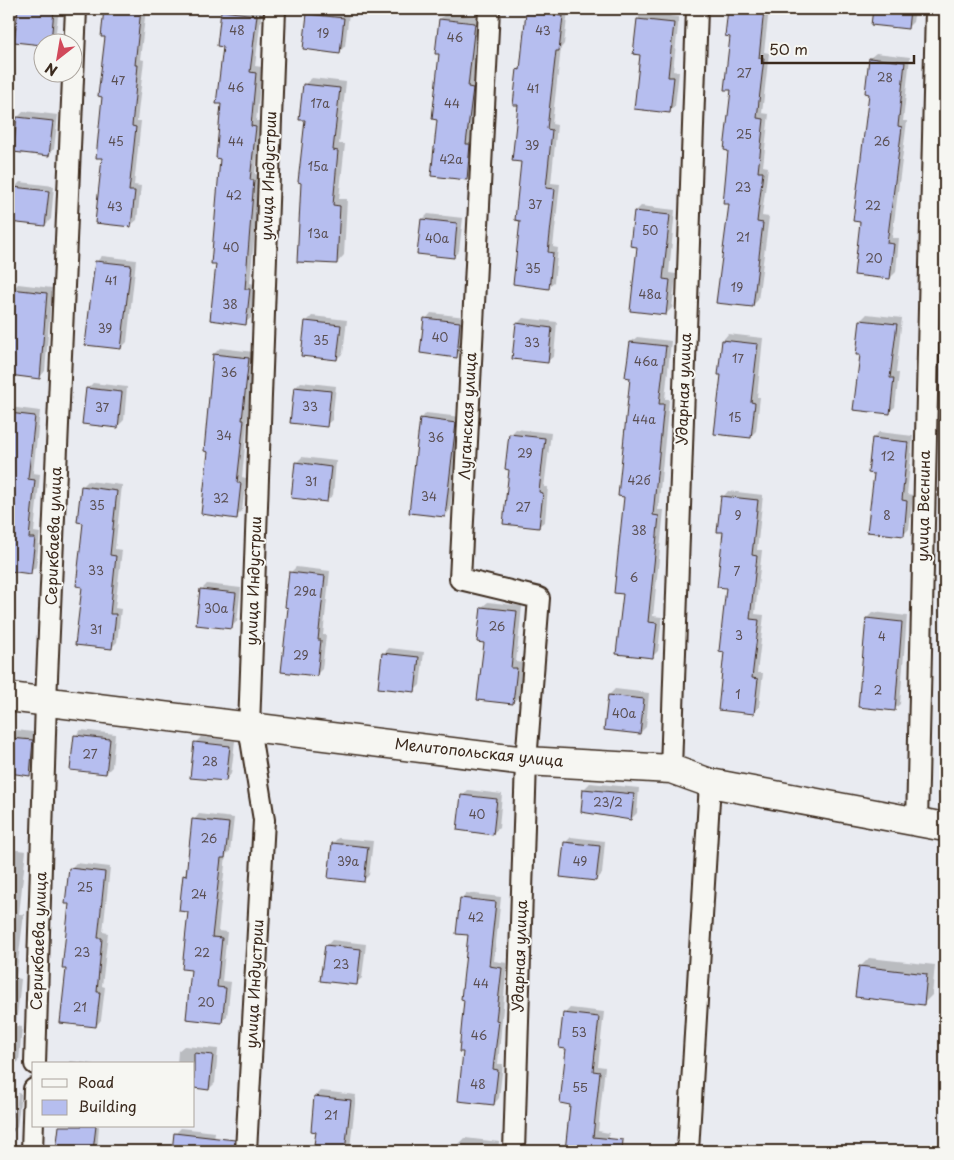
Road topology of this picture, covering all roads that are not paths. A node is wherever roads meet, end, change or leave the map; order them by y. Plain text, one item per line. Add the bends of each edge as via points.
1 (76, 9) edge
2 (275, 9) edge
3 (489, 9) edge
4 (697, 9) edge
5 (936, 9) edge
6 (9, 697) edge
7 (46, 701) junction
8 (248, 727) junction
9 (526, 760) junction
10 (671, 769) junction
11 (710, 783) junction
12 (917, 823) junction
13 (945, 827) edge
14 (35, 1062) edge
15 (33, 1128) edge
16 (32, 1151) edge
17 (246, 1151) edge
18 (514, 1151) edge
19 (688, 1151) edge

1 - 7 street, Серикбаева улица
2 - 8 street, улица Индустрии
3 - 9 street, Луганская улица via 460,579 539,598
4 - 10 street, Ударная улица
5 - 12 street, улица Веснина
6 - 7 street, Мелитопольская улица
7 - 8 street, Мелитопольская улица
7 - 14 street, Серикбаева улица
8 - 9 street, Мелитопольская улица
8 - 17 street, улица Индустрии via 264,820
9 - 10 street, Мелитопольская улица
9 - 18 street, Ударная улица
10 - 11 street, Мелитопольская улица
11 - 12 street, Мелитопольская улица
11 - 19 street
12 - 13 street, Мелитопольская улица
15 - 16 street

